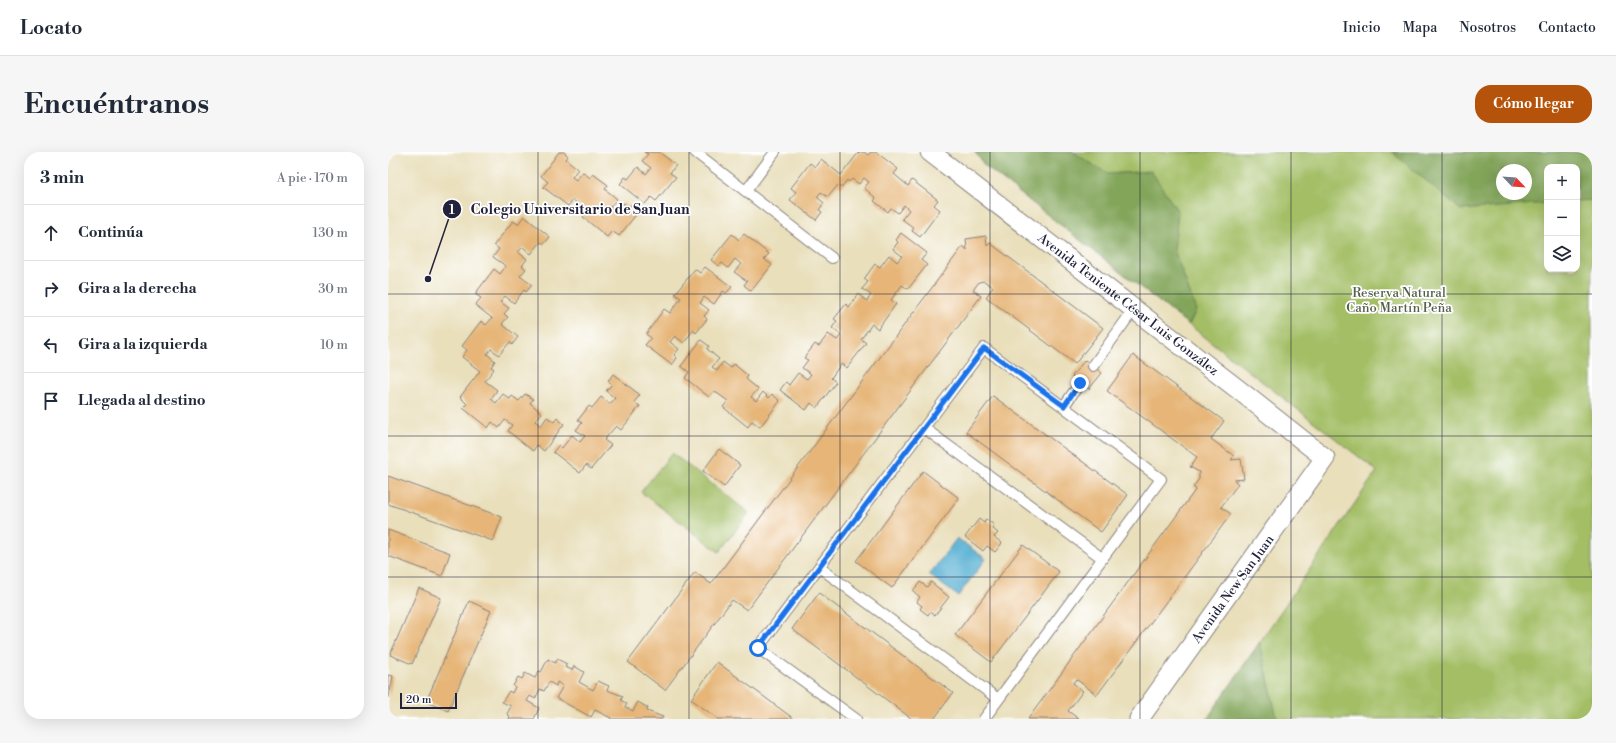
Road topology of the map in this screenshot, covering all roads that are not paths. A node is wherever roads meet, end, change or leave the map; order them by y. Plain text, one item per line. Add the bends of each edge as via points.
1 (695, 152) edge
2 (775, 152) edge
3 (930, 152) edge
4 (746, 191) junction
5 (832, 258) dead end
6 (1134, 309) junction
7 (1093, 366) dead end
8 (1080, 383) dead end
9 (1064, 406) junction
10 (924, 428) junction
11 (1325, 458) joint
12 (1102, 558) junction
13 (819, 568) junction
14 (998, 699) junction
15 (856, 719) edge
16 (984, 719) edge
17 (1139, 719) edge

1 - 4 lane
2 - 4 lane
3 - 6 street, Avenida Teniente César Luis González
4 - 5 lane
6 - 7 lane
6 - 11 street, Avenida Teniente César Luis González
8 - 9 lane
9 - 10 lane via 984,348
9 - 12 lane via 1161,479
10 - 12 lane
10 - 13 lane
11 - 17 street, Avenida New San Juan
12 - 14 lane
13 - 14 lane
13 - 15 lane via 758,648
14 - 16 lane

